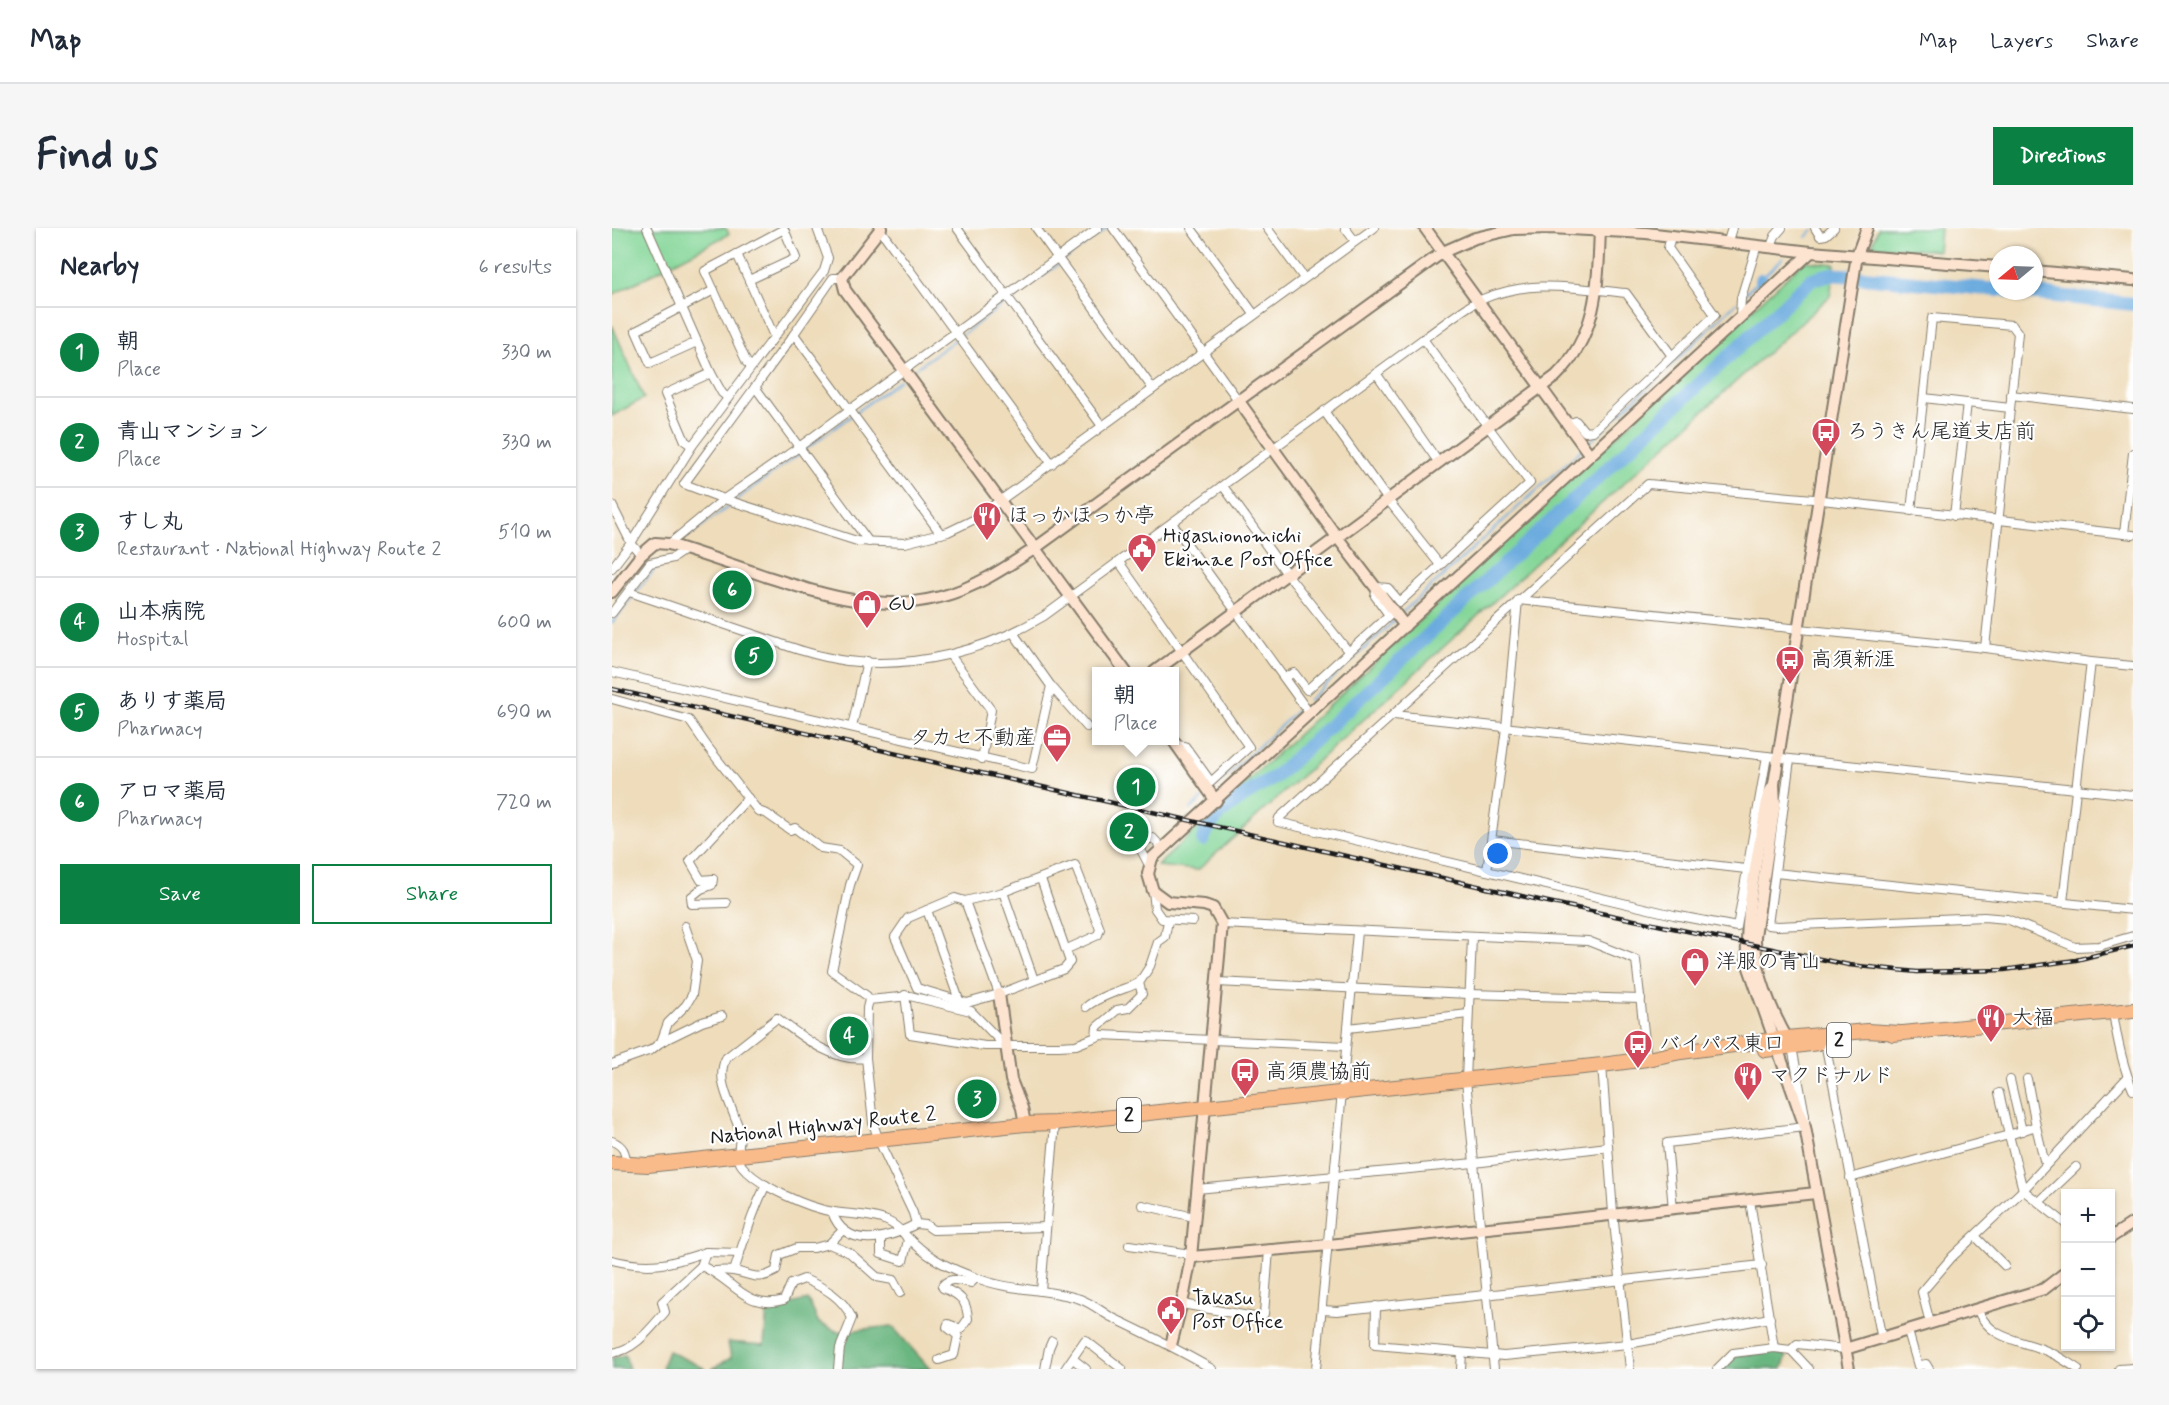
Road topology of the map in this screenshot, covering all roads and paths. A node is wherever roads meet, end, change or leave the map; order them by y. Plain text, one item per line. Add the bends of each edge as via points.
1 (647, 228) edge
2 (817, 228) edge
3 (880, 228) edge
4 (957, 228) edge
5 (1036, 228) edge
6 (1098, 228) edge
7 (1113, 228) edge
8 (1191, 228) edge
9 (1267, 228) edge
10 (1345, 228) edge
11 (1374, 228) edge
12 (1425, 228) edge
13 (1732, 228) edge
14 (1782, 228) edge
15 (1834, 228) edge
16 (1867, 228) edge
17 (1600, 229) edge
18 (1815, 229) edge
19 (1647, 231) edge
20 (1671, 236) junction
21 (1355, 241) junction
22 (1728, 241) junction
23 (1757, 245) junction
24 (1771, 246) junction
25 (1443, 252) junction
26 (1811, 252) junction
27 (737, 254) junction
28 (1857, 260) junction
29 (1060, 261) junction
30 (1989, 267) edge
31 (824, 271) junction
32 (2043, 272) edge
33 (837, 278) junction
34 (1304, 278) junction
35 (749, 280) junction
36 (2133, 280) edge
37 (714, 290) junction
38 (1596, 290) junction
39 (1008, 298) junction
40 (1479, 301) junction
41 (683, 306) junction
42 (1254, 314) junction
43 (1740, 316) junction
44 (794, 334) junction
45 (958, 335) junction
46 (774, 336) junction
47 (1423, 339) junction
48 (698, 342) junction
49 (1204, 353) junction
50 (1672, 356) junction
51 (752, 366) junction
52 (903, 371) junction
53 (711, 373) junction
54 (1376, 373) junction
55 (755, 387) junction
56 (1542, 388) junction
57 (1153, 389) junction
58 (2011, 395) junction
59 (728, 398) junction
60 (1924, 398) junction
61 (1238, 400) junction
62 (1967, 403) junction
63 (2010, 408) junction
64 (2133, 409) edge
65 (1324, 411) junction
66 (853, 412) junction
67 (1569, 423) junction
68 (1102, 426) junction
69 (1487, 428) junction
70 (692, 446) junction
71 (1274, 448) junction
72 (801, 449) junction
73 (2133, 453) edge
74 (1590, 455) junction
75 (1439, 463) junction
76 (1052, 464) junction
77 (1223, 486) junction
78 (1000, 500) junction
79 (1388, 500) junction
80 (1819, 500) junction
81 (731, 501) junction
82 (612, 505) edge
83 (1911, 511) junction
84 (1954, 516) junction
85 (1998, 521) junction
86 (1172, 523) junction
87 (941, 534) junction
88 (2129, 535) edge
89 (1337, 537) junction
90 (869, 542) junction
91 (631, 543) junction
92 (669, 544) junction
93 (686, 549) junction
94 (1034, 549) junction
95 (641, 555) junction
96 (1119, 562) junction
97 (1440, 565) junction
98 (612, 568) edge
99 (1287, 574) junction
100 (1377, 587) junction
101 (612, 592) edge
102 (634, 594) junction
103 (1071, 596) junction
104 (1518, 600) junction
105 (1236, 611) junction
106 (612, 613) edge
107 (1405, 626) junction
108 (1799, 630) junction
109 (1014, 634) junction
110 (1985, 648) junction
111 (1183, 651) junction
112 (1348, 651) junction
113 (950, 655) junction
114 (867, 661) junction
115 (2091, 662) junction
116 (2133, 666) edge
117 (1122, 667) edge
118 (1161, 667) edge
119 (612, 672) edge
120 (1284, 677) junction
121 (1051, 686) junction
122 (612, 699) edge
123 (1310, 714) junction
124 (1394, 715) junction
125 (852, 727) junction
126 (1088, 727) dead end
127 (1506, 728) junction
128 (1179, 744) edge
129 (1176, 745) edge
130 (1767, 756) junction
131 (1784, 758) junction
132 (982, 759) junction
133 (2076, 789) junction
134 (2133, 795) edge
135 (748, 798) junction
136 (1216, 801) junction
137 (1492, 840) junction
138 (1162, 848) junction
139 (1149, 865) junction
140 (1746, 869) junction
141 (1487, 871) junction
142 (1775, 873) junction
143 (1041, 879) junction
144 (1153, 891) junction
145 (1003, 892) junction
146 (965, 901) junction
147 (2063, 902) junction
148 (726, 903) dead end
149 (927, 910) junction
150 (2133, 910) edge
151 (1168, 921) junction
152 (1193, 921) dead end
153 (1222, 924) junction
154 (686, 927) dead end
155 (1357, 932) junction
156 (2133, 936) edge
157 (1472, 937) junction
158 (1067, 949) junction
159 (1034, 980) junction
160 (1217, 982) junction
161 (1139, 983) junction
162 (1352, 988) junction
163 (999, 994) junction
164 (1469, 994) junction
165 (905, 995) junction
166 (1108, 996) junction
167 (1641, 999) junction
168 (869, 1000) junction
169 (959, 1000) junction
170 (1086, 1007) dead end
171 (1117, 1010) junction
172 (2133, 1010) edge
173 (2113, 1012) junction
174 (1468, 1014) junction
175 (722, 1016) dead end
176 (1348, 1028) junction
177 (1900, 1033) junction
178 (1096, 1037) junction
179 (1210, 1039) junction
180 (661, 1042) junction
181 (1825, 1042) junction
182 (1783, 1043) junction
183 (1005, 1046) junction
184 (1346, 1046) junction
185 (866, 1058) junction
186 (1647, 1059) junction
187 (612, 1064) edge
188 (1602, 1065) junction
189 (2127, 1078) junction
190 (2026, 1079) dead end
191 (1466, 1080) junction
192 (2010, 1080) dead end
193 (2133, 1090) edge
194 (1343, 1093) junction
195 (1999, 1093) dead end
196 (1204, 1106) junction
197 (1055, 1123) junction
198 (1025, 1124) junction
199 (2036, 1126) junction
200 (1805, 1127) junction
201 (2022, 1131) junction
202 (2009, 1135) junction
203 (612, 1141) edge
204 (879, 1141) junction
205 (1608, 1147) junction
206 (738, 1156) junction
207 (2048, 1162) junction
208 (1474, 1163) junction
209 (612, 1164) edge
210 (627, 1164) junction
211 (2076, 1167) dead end
212 (1334, 1176) junction
213 (1850, 1178) junction
214 (766, 1185) junction
215 (1197, 1189) junction
216 (2023, 1190) junction
217 (1816, 1193) junction
218 (1750, 1201) junction
219 (2039, 1202) junction
220 (1142, 1205) dead end
221 (1673, 1209) junction
222 (832, 1212) junction
223 (1614, 1213) junction
224 (1194, 1217) junction
225 (2061, 1220) edge
226 (2133, 1223) edge
227 (916, 1224) junction
228 (1046, 1227) junction
229 (1481, 1228) junction
230 (843, 1230) junction
231 (903, 1231) junction
232 (2115, 1235) edge
233 (1975, 1236) junction
234 (881, 1238) junction
235 (829, 1244) junction
236 (1129, 1245) dead end
237 (1329, 1245) junction
238 (1269, 1250) junction
239 (706, 1251) junction
240 (740, 1253) junction
241 (1191, 1257) junction
242 (612, 1260) edge
243 (1761, 1265) junction
244 (700, 1266) junction
245 (2005, 1266) dead end
246 (712, 1270) junction
247 (734, 1271) junction
248 (2061, 1276) edge
249 (976, 1278) junction
250 (1620, 1280) junction
251 (1041, 1291) junction
252 (900, 1293) dead end
253 (1487, 1294) junction
254 (1182, 1304) junction
255 (1376, 1306) junction
256 (1977, 1309) junction
257 (1323, 1310) junction
258 (1770, 1318) junction
259 (1930, 1323) junction
260 (1908, 1331) junction
261 (1882, 1340) junction
262 (1052, 1341) dead end
263 (1628, 1344) junction
264 (1171, 1345) junction
265 (1774, 1348) junction
266 (1845, 1349) junction
267 (1791, 1350) junction
268 (612, 1353) edge
269 (1462, 1353) junction
270 (1493, 1356) junction
271 (1074, 1359) junction
272 (939, 1360) dead end
273 (1915, 1367) edge
274 (2133, 1368) edge
275 (838, 1369) edge
276 (1045, 1369) edge
277 (1065, 1369) edge
278 (1086, 1369) edge
279 (1122, 1369) edge
280 (1212, 1369) edge
281 (1316, 1369) edge
282 (1461, 1369) edge
283 (1494, 1369) edge
284 (1630, 1369) edge
285 (1717, 1369) edge
286 (1809, 1369) edge
287 (1849, 1369) edge
288 (1929, 1369) edge
289 (2078, 1369) edge
290 (2119, 1369) edge

1 - 41 street
2 - 31 street via 828,258
3 - 33 street
3 - 45 street
4 - 39 street
5 - 29 street
6 - 29 street
7 - 49 street
8 - 42 street
9 - 34 street
10 - 21 street
11 - 21 street
12 - 25 street
13 - 22 street
14 - 24 street
15 - 18 street via 1820,236
16 - 28 street
17 - 19 street
17 - 25 street via 1514,229 1474,238
17 - 38 street
19 - 20 street
20 - 22 street
20 - 50 street via 1668,248 1715,315
21 - 34 street
22 - 23 street
23 - 24 street
23 - 43 street via 1741,298
24 - 26 street
25 - 40 street
25 - 61 street
26 - 28 street
26 - 43 street
27 - 35 street
27 - 35 street via 784,229 796,258
27 - 37 street via 705,271
28 - 30 street
28 - 80 street
29 - 39 street
29 - 57 street
31 - 33 street
31 - 46 street
32 - 36 street
33 - 44 street
33 - 52 street
34 - 42 street
35 - 46 street
37 - 41 street
37 - 51 street via 747,363
38 - 40 street via 1532,286
38 - 50 street via 1626,292
38 - 56 street via 1580,346 1569,363
39 - 45 street
39 - 68 street
40 - 47 street
40 - 56 street
41 - 48 street
41 - 48 street via 636,331 650,363
42 - 49 street
43 - 74 street
44 - 55 street
44 - 66 street
45 - 52 street
45 - 76 street
46 - 51 street
47 - 54 street
47 - 69 street
48 - 53 street
49 - 57 street
49 - 61 street
50 - 67 street via 1593,431 1585,432 1576,421
51 - 59 street
52 - 66 street
52 - 78 street
53 - 59 street
53 - 70 street via 665,394 685,441
54 - 65 street
54 - 75 street
55 - 72 street
55 - 81 street via 684,484
56 - 67 street
56 - 69 street
57 - 68 street
58 - 60 street via 2018,333 2012,325 1932,318
58 - 63 street
58 - 64 street
59 - 70 street
60 - 62 street
60 - 83 street
61 - 71 street
61 - 94 street
62 - 63 street
62 - 84 street
63 - 85 street
65 - 71 street
65 - 79 street
66 - 72 street
66 - 87 street
67 - 74 street
68 - 76 street
69 - 75 street
69 - 97 street via 1530,483
70 - 91 street
71 - 77 street
71 - 89 street
72 - 81 street
72 - 90 street
73 - 88 street
74 - 107 street
75 - 79 street
76 - 78 street
77 - 86 street
77 - 99 street
78 - 87 street via 975,519
78 - 94 street
79 - 89 street
79 - 97 street
80 - 83 street
80 - 104 street via 1648,484
80 - 108 street
81 - 90 street via 840,537
81 - 92 street
82 - 91 street
83 - 84 street
84 - 85 street
85 - 88 street
85 - 110 street
86 - 96 street
86 - 105 street
87 - 90 street via 905,543
89 - 99 street
89 - 100 street
91 - 95 street
91 - 98 street
92 - 93 street
92 - 95 street via 655,543
93 - 94 street via 826,596 898,604 961,590
93 - 102 street via 673,558 650,563
94 - 103 street
95 - 101 street
96 - 103 street
96 - 111 street
97 - 100 street via 1400,602 1388,588
99 - 105 street
99 - 112 street
100 - 107 street
100 - 112 street via 1375,596 1389,615
102 - 106 street
102 - 114 street via 799,650 847,661
103 - 109 street
103 - 117 street
104 - 108 street
104 - 124 street
104 - 127 street
105 - 111 street
105 - 120 street
107 - 123 street
108 - 110 street
108 - 131 street
109 - 113 street
109 - 121 street
110 - 115 street
111 - 118 street
111 - 128 street via 1249,747 1211,782 1185,746
112 - 120 street via 1307,690 1294,673
113 - 114 street via 897,663
113 - 132 street via 991,710
114 - 125 street
115 - 116 street
115 - 133 street
119 - 125 street
120 - 123 street
121 - 126 street
121 - 132 street via 1032,769
122 - 135 street via 689,720
123 - 136 street
124 - 127 street
124 - 141 street via 1278,822
125 - 132 street
127 - 130 street
127 - 137 street
129 - 136 street
130 - 131 street
130 - 140 street
131 - 133 street
131 - 142 street
131 - 182 street via 1768,795 1746,935 1747,962
133 - 134 street
133 - 147 street
135 - 148 street via 690,861 701,880 713,879 712,885 691,897 692,904
135 - 168 street via 758,811 790,830 795,828 821,848 840,851 857,864 832,971
136 - 138 street
137 - 140 street
137 - 141 street
138 - 139 street
138 - 139 street via 1153,838 1144,841 1141,850
139 - 144 street
140 - 141 street via 1737,927
142 - 147 street
142 - 156 street via 1768,925 1984,917 2007,919 2075,947 2099,946
143 - 145 street
143 - 158 street
143 - 158 street via 1075,865 1100,929 1098,935
144 - 151 street via 1155,909
144 - 153 street via 1168,902 1213,908
145 - 146 street
145 - 159 street
146 - 149 street via 955,898
146 - 163 street
147 - 150 street
149 - 169 street
149 - 169 street via 908,918 895,937 916,988
151 - 152 street
151 - 161 street via 1165,937 1158,942
153 - 155 street
153 - 160 street
154 - 180 street via 697,961 692,995 668,1023
155 - 157 street
155 - 162 street
157 - 164 street
157 - 167 street via 1588,941 1636,960
158 - 159 street via 1070,962 1064,969
159 - 163 street
160 - 162 street
160 - 179 street
161 - 166 street
161 - 171 street via 1142,994 1138,999 1128,1008
162 - 164 street
162 - 176 street
163 - 169 street via 967,1003
163 - 183 street
164 - 167 street
164 - 174 street
165 - 168 street
165 - 183 street via 970,1011
165 - 183 street via 910,1034
166 - 170 street
166 - 171 street
167 - 186 street
168 - 185 street
171 - 178 street via 1096,1027
172 - 173 highway, National Highway Route 2 / 2
173 - 177 highway, National Highway Route 2 / 2
173 - 189 street
174 - 176 street
174 - 191 street
175 - 180 street
176 - 184 street
177 - 181 highway, National Highway Route 2 / 2
177 - 182 highway, National Highway Route 2 / 2 via 1867,1030
178 - 179 street
178 - 183 street via 1076,1045
179 - 184 street
179 - 196 street
180 - 187 street via 651,1050
181 - 182 highway, National Highway Route 2 / 2
181 - 213 street
182 - 186 highway, National Highway Route 2 / 2
182 - 200 street
183 - 198 street
184 - 194 street
185 - 204 street via 873,1123
185 - 206 street via 855,1060 815,1046 777,1018 726,1058 722,1067 721,1078 740,1132
186 - 188 highway, National Highway Route 2 / 2
188 - 191 highway, National Highway Route 2 / 2
188 - 205 street
189 - 193 street
189 - 207 street
190 - 199 street
191 - 194 highway, National Highway Route 2 / 2
191 - 208 street
192 - 201 street
194 - 196 highway, National Highway Route 2 / 2
194 - 212 street
195 - 202 street
196 - 197 highway, National Highway Route 2 / 2
196 - 215 street
197 - 198 highway, National Highway Route 2 / 2
197 - 228 street
198 - 204 highway, National Highway Route 2 / 2
199 - 201 street
199 - 207 street via 2044,1160
200 - 217 street
200 - 221 street via 1666,1143
201 - 202 street
202 - 213 street
202 - 216 street
203 - 210 street via 625,1150
204 - 206 highway, National Highway Route 2 / 2
204 - 227 street
205 - 208 street
205 - 223 street
206 - 210 highway, National Highway Route 2 / 2 via 648,1166
206 - 214 street via 741,1165
207 - 216 street
208 - 212 street
208 - 229 street
209 - 210 highway, National Highway Route 2 / 2
211 - 219 street
212 - 215 street
212 - 237 street
213 - 261 street
214 - 222 street
214 - 240 street
215 - 224 street
216 - 219 street
216 - 233 street
217 - 218 street
217 - 266 street
218 - 221 street
218 - 243 street
219 - 225 street
220 - 224 street
221 - 223 street
222 - 230 street
222 - 231 street via 872,1216
223 - 229 street
223 - 250 street
224 - 241 street
226 - 232 street
227 - 228 street via 933,1230
227 - 231 street
228 - 251 street
229 - 237 street
229 - 253 street
230 - 234 street via 859,1238
230 - 235 street
231 - 234 street
231 - 234 street via 909,1240 903,1261 880,1254
231 - 249 street via 938,1262
233 - 245 street
233 - 259 street via 1922,1292
235 - 247 street via 779,1255 776,1271 765,1277 754,1278
235 - 252 street via 849,1253 877,1277 893,1280
236 - 241 street
237 - 238 street
237 - 257 street
238 - 241 street
238 - 254 street via 1264,1314 1260,1318
239 - 240 street
239 - 242 street via 666,1265 631,1265
239 - 244 street
240 - 247 street
241 - 254 street
243 - 250 street
243 - 258 street
244 - 246 street
244 - 268 street via 662,1302 665,1312 646,1334 624,1351
246 - 247 street
246 - 275 street via 756,1301 784,1300 791,1284 804,1279 836,1296 852,1318 840,1348
248 - 256 street via 2044,1289
249 - 251 street via 1011,1289
249 - 272 street via 971,1283 953,1279 942,1286 966,1301 968,1319 961,1329 948,1324 958,1336 954,1355
250 - 253 street
250 - 263 street
251 - 264 street via 1082,1300
253 - 255 street
253 - 270 street
254 - 264 street
255 - 257 street
255 - 269 street via 1375,1345
256 - 259 street
256 - 289 street via 1992,1329 2014,1342 2048,1351
257 - 281 street
258 - 263 street
258 - 265 street
259 - 260 street
260 - 261 street
260 - 273 street
261 - 266 street
262 - 276 street
263 - 270 street
263 - 284 street
264 - 280 street
265 - 267 street
265 - 285 street via 1734,1353
266 - 267 street via 1797,1344
266 - 287 street
267 - 286 street
269 - 270 street
269 - 282 street
270 - 283 street
271 - 277 street
271 - 278 street
271 - 279 street via 1085,1340
273 - 288 street via 1926,1364
274 - 290 street

